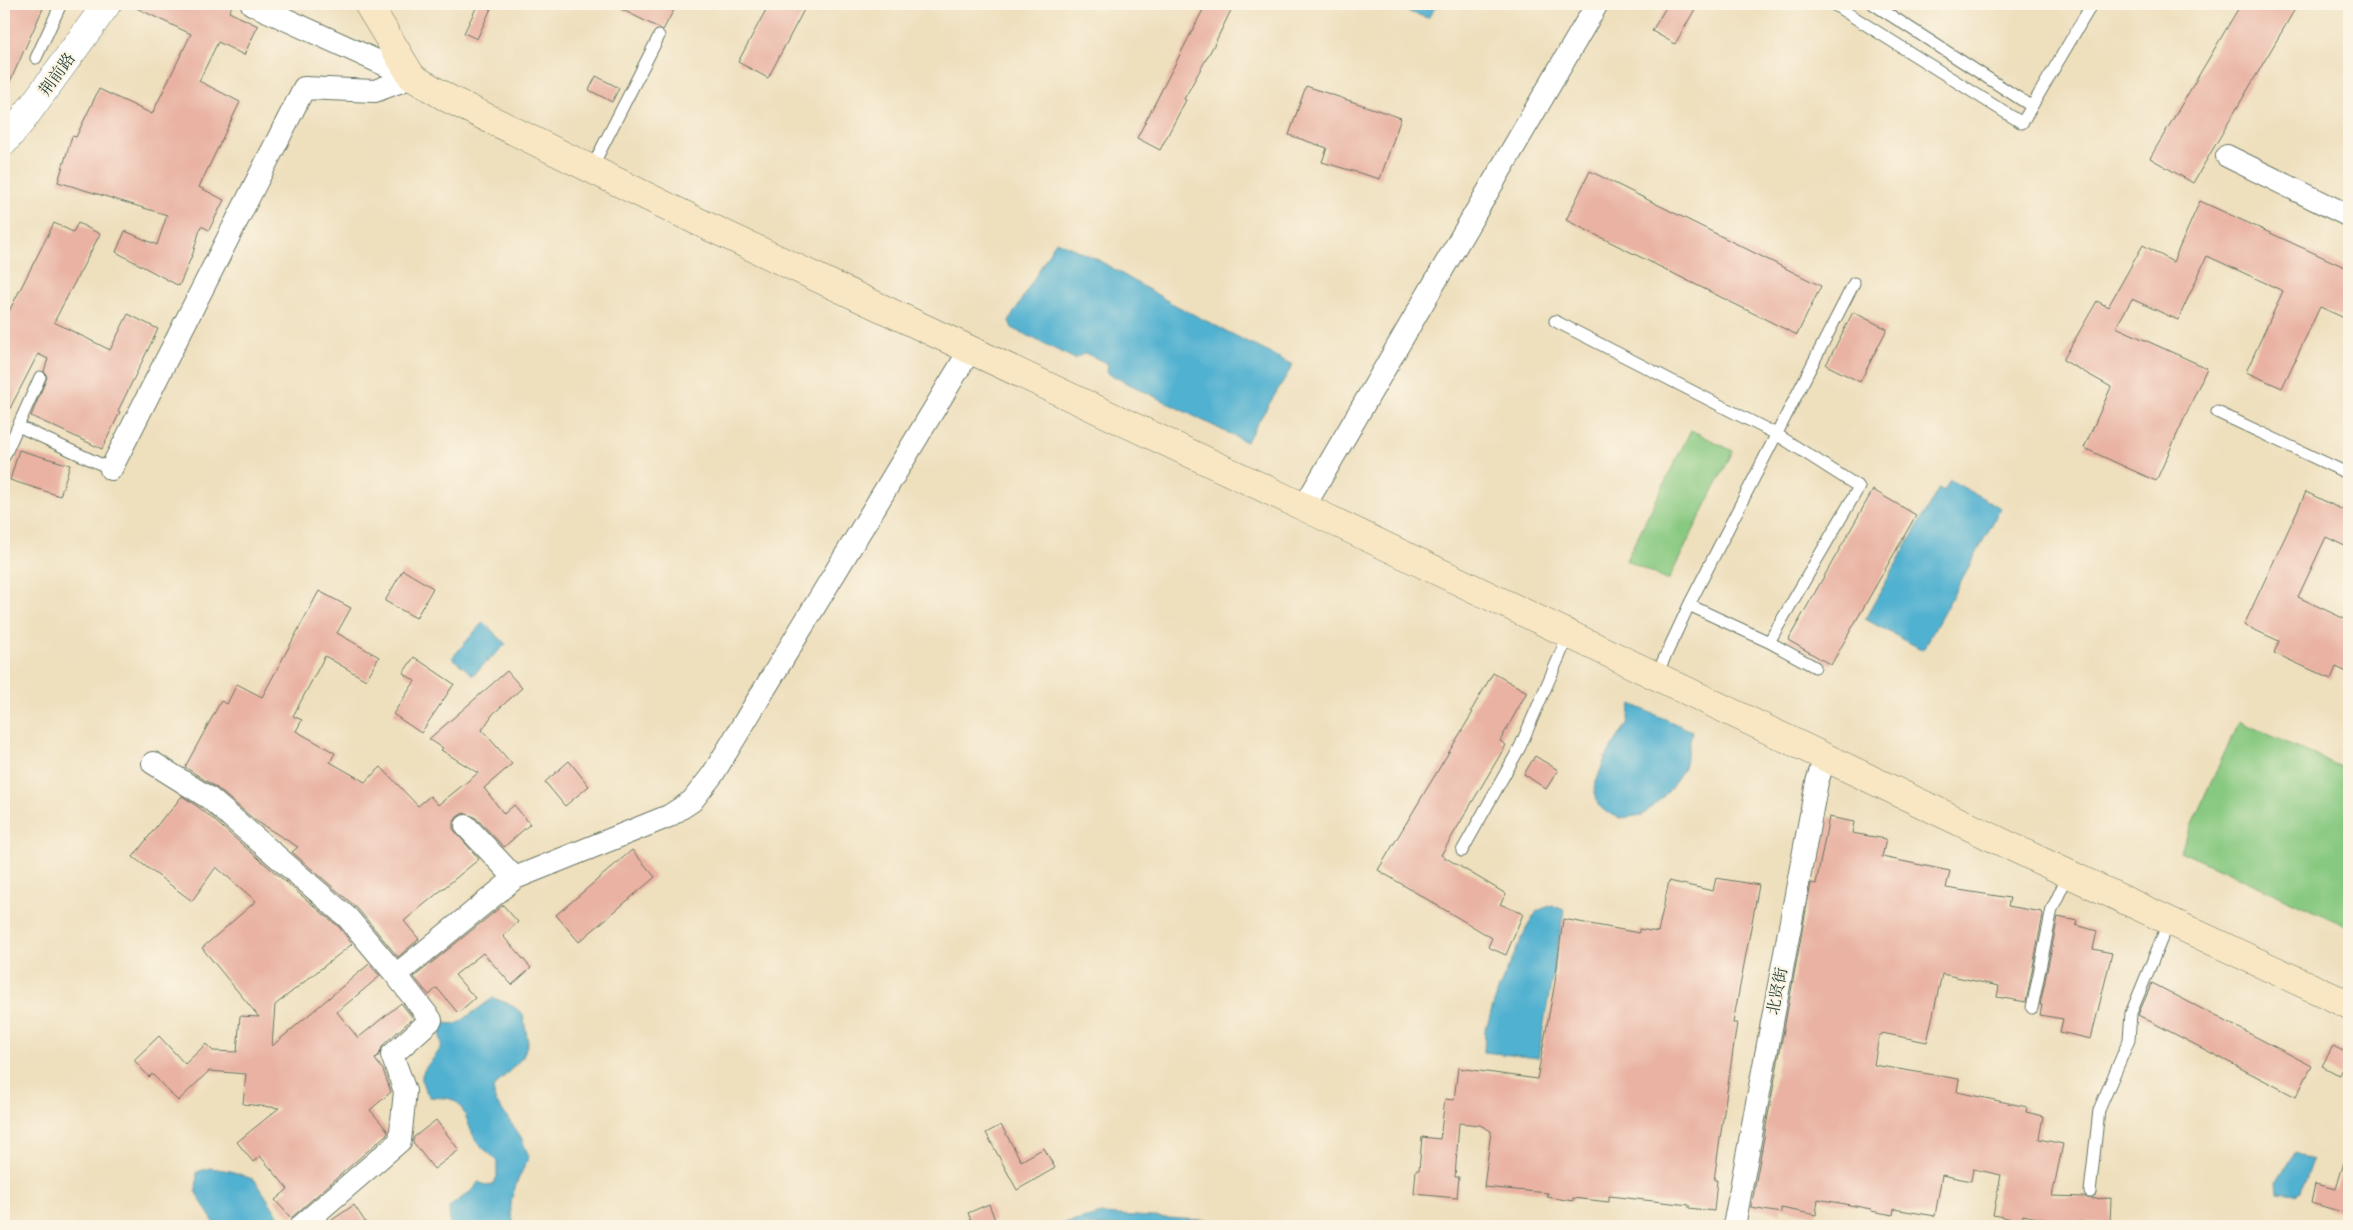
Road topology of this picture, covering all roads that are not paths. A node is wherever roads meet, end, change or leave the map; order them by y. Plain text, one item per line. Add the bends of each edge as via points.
1 (61, 4) edge
2 (107, 4) edge
3 (252, 4) edge
4 (368, 4) edge
5 (1597, 4) edge
6 (1833, 4) edge
7 (1873, 4) edge
8 (2092, 4) edge
9 (658, 36) dead end
10 (36, 58) dead end
11 (412, 77) junction
12 (2031, 106) junction
13 (4, 142) edge
14 (2227, 156) dead end
15 (591, 169) junction
16 (2349, 216) edge
17 (1854, 283) dead end
18 (1555, 321) dead end
19 (970, 350) junction
20 (40, 377) dead end
21 (2217, 412) dead end
22 (18, 426) junction
23 (1776, 434) junction
24 (4, 457) edge
25 (111, 469) joint
26 (2349, 474) edge
27 (1304, 507) junction
28 (1689, 605) junction
29 (1569, 634) junction
30 (1769, 642) junction
31 (1815, 667) dead end
32 (1656, 676) junction
33 (1825, 757) junction
34 (153, 763) dead end
35 (466, 826) dead end
36 (1462, 851) dead end
37 (2068, 873) junction
38 (515, 878) junction
39 (2169, 921) junction
40 (396, 975) junction
41 (2349, 1005) edge
42 (2032, 1008) dead end
43 (2090, 1192) dead end
44 (302, 1226) edge
45 (1734, 1226) edge

1 - 10 lane
2 - 13 street, 荆前路
3 - 11 street
4 - 11 main road
5 - 27 street
6 - 12 lane via 2022,123
7 - 12 lane
8 - 12 lane
9 - 15 lane
11 - 15 main road via 449,99
11 - 25 street via 375,91 304,88
14 - 16 street
15 - 19 main road
17 - 23 lane
18 - 23 lane
19 - 27 main road
19 - 38 street via 713,774 692,801 669,816
20 - 22 lane
21 - 26 lane
22 - 24 lane
22 - 25 lane
23 - 28 lane
23 - 30 lane via 1859,487
27 - 29 main road
28 - 30 lane
28 - 32 lane
29 - 32 main road
29 - 36 lane via 1520,747
30 - 31 lane
32 - 33 main road
33 - 37 main road
33 - 45 street, 北贤街
34 - 40 street via 209,798 348,918
35 - 38 street
37 - 39 main road
37 - 42 lane via 2052,909
38 - 40 street
39 - 41 main road
39 - 43 lane via 2130,1014 2129,1040 2098,1110
40 - 44 street via 431,1020 392,1055 405,1091 400,1141

